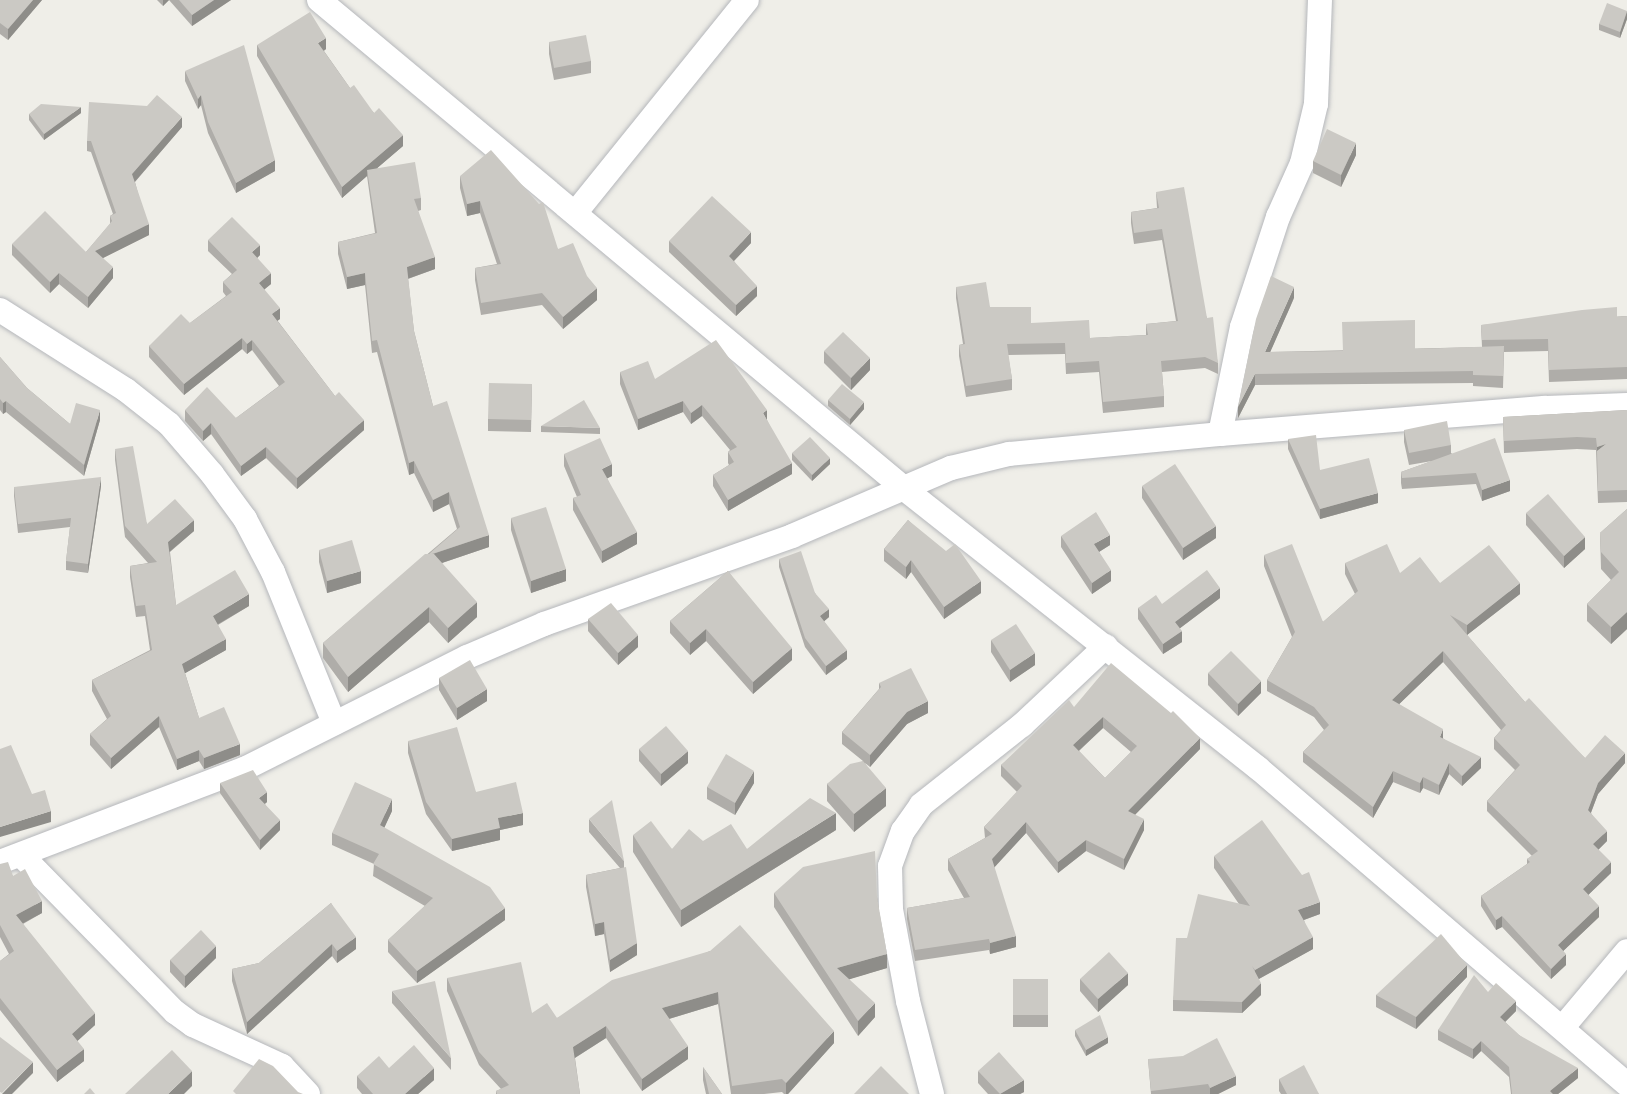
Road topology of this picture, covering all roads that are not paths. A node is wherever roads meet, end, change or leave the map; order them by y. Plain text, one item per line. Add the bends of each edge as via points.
1 (318, 0) edge
2 (747, 0) edge
3 (1320, 0) edge
4 (576, 212) junction
5 (0, 310) edge
6 (1627, 405) edge
7 (1220, 434) junction
8 (906, 490) junction
9 (1106, 646) junction
10 (334, 723) junction
11 (10, 858) edge
12 (1627, 951) edge
13 (1563, 1027) junction
14 (1627, 1084) edge
15 (308, 1094) edge
16 (932, 1094) edge

1 - 4 street
2 - 4 street
3 - 7 street via 1316,104 1302,163 1278,217 1242,327
4 - 8 street
5 - 10 street via 169,424 212,474 245,519 273,572
6 - 7 street
7 - 8 street via 1009,454 951,468
8 - 9 street
8 - 10 street via 792,536 544,624
9 - 13 street via 1258,768
9 - 16 street via 1022,725 921,805 903,831 890,866 891,909 908,1001
10 - 11 street via 246,768
11 - 15 street via 175,1012 282,1066
12 - 13 street
13 - 14 street

